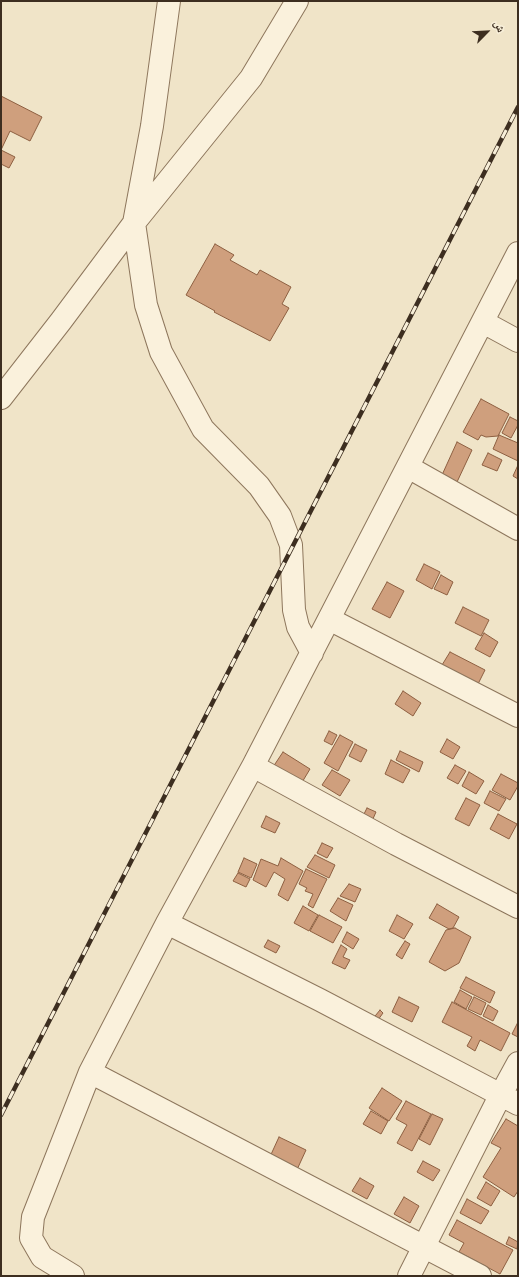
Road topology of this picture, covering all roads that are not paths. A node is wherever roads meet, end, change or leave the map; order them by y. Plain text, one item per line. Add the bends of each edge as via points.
1 (169, 1) edge
2 (297, 1) edge
3 (134, 223) junction
4 (518, 253) edge
5 (483, 322) junction
6 (518, 341) edge
7 (1, 398) edge
8 (408, 467) junction
9 (518, 529) edge
10 (329, 619) junction
11 (312, 653) junction
12 (518, 716) edge
13 (253, 766) junction
14 (518, 907) edge
15 (167, 923) junction
16 (518, 1063) edge
17 (90, 1072) junction
18 (509, 1100) edge
19 (424, 1248) junction
20 (69, 1275) edge
21 (408, 1276) edge
22 (480, 1276) edge

1 - 3 street via 152,126
2 - 3 street via 251,78
3 - 7 street
3 - 11 street via 146,305 161,352 203,429 259,486 280,516 292,545 294,610 298,627
4 - 5 street
5 - 6 street
5 - 8 street
8 - 9 street
8 - 10 street
10 - 11 street
10 - 12 street
11 - 13 street
13 - 14 street
13 - 15 street
15 - 17 street
15 - 18 street
16 - 18 street
17 - 19 street
17 - 20 street via 33,1217 31,1238 42,1257
18 - 19 street
19 - 21 street
19 - 22 street

